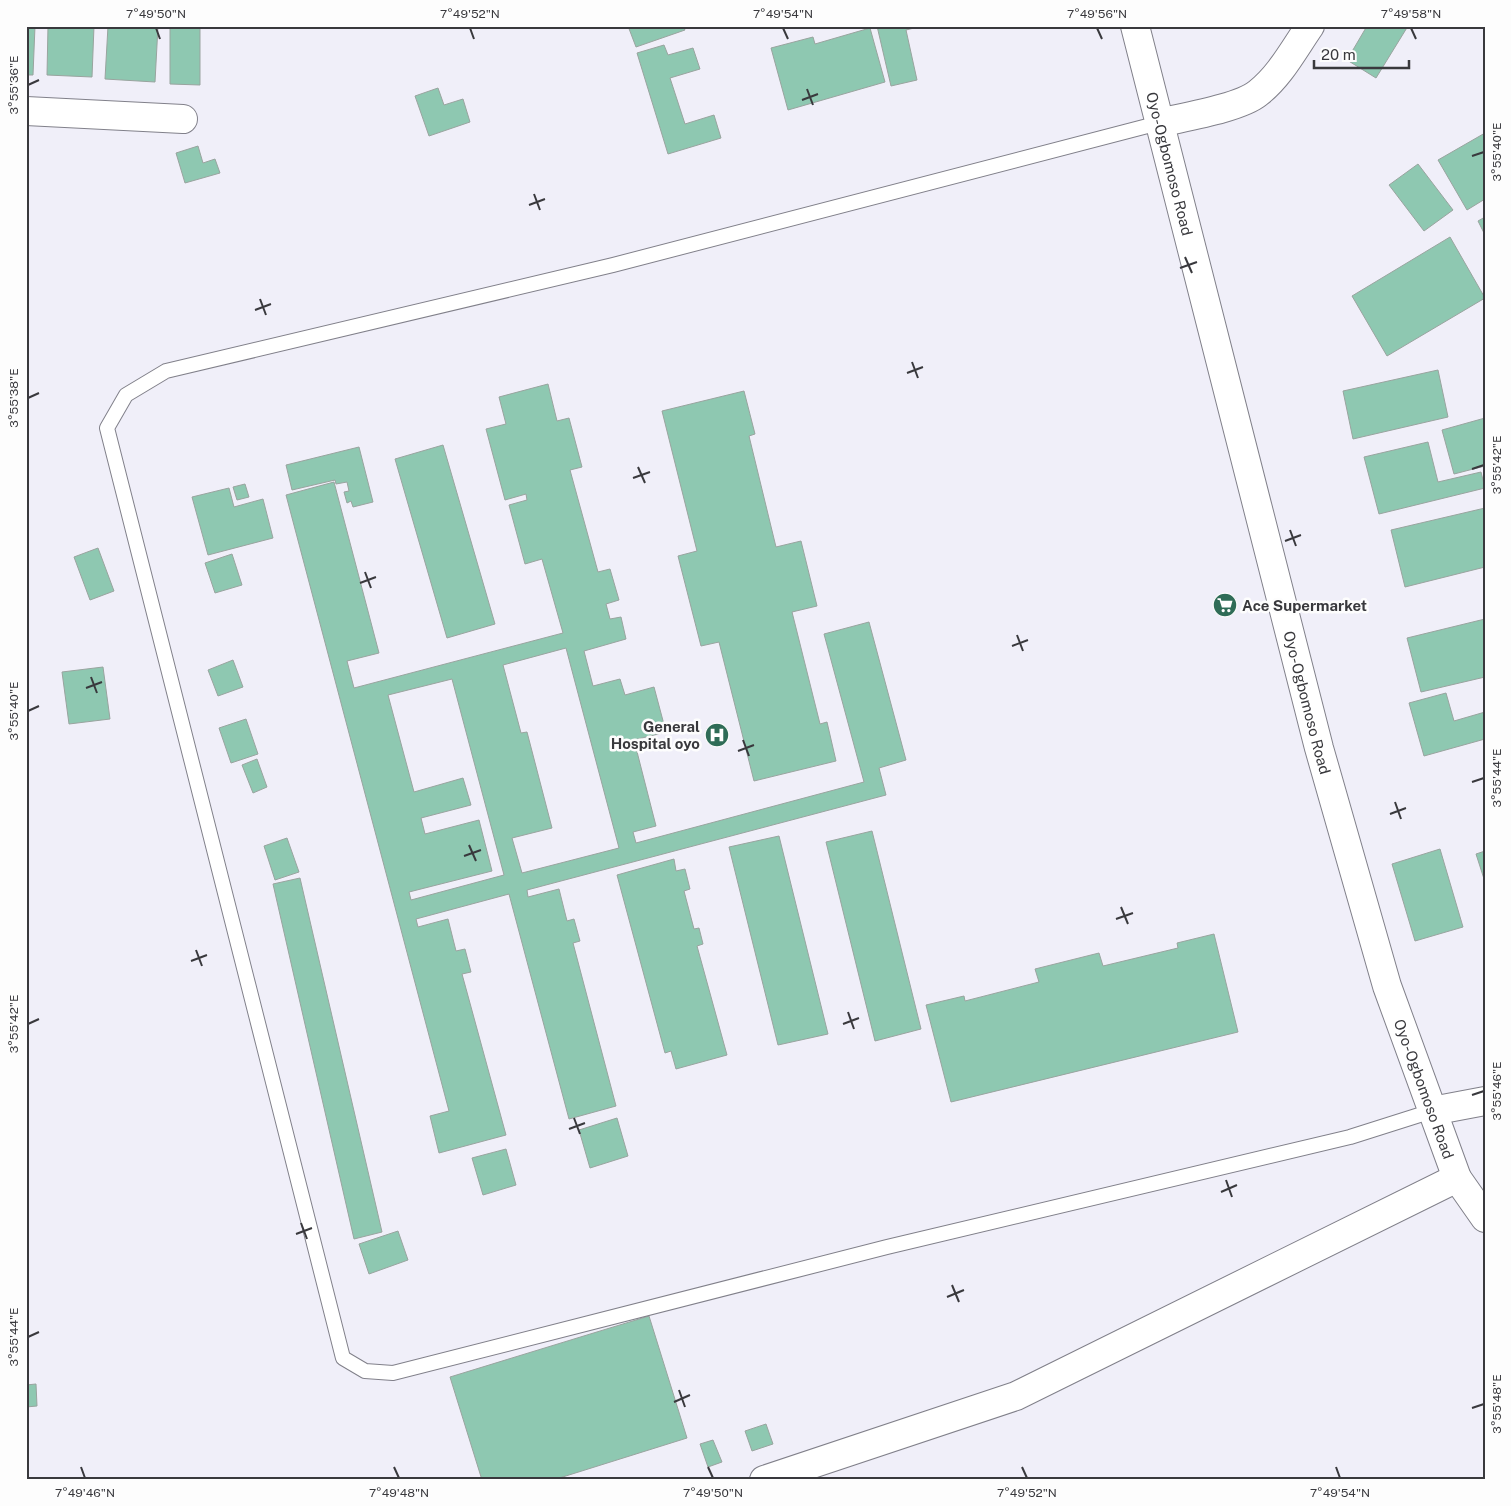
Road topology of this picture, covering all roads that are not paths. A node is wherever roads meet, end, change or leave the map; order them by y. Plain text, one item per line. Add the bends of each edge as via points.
1 (1135, 26) edge
2 (1310, 26) edge
3 (26, 111) edge
4 (183, 119) dead end
5 (1159, 123) junction
6 (1485, 1101) edge
7 (1432, 1111) junction
8 (1457, 1178) junction
9 (1485, 1218) edge
10 (764, 1480) edge

1 - 5 main road, Oyo-Ogbomoso Road
2 - 5 main road via 1275,78 1257,95 1235,104
3 - 4 main road
5 - 7 main road, Oyo-Ogbomoso Road via 1319,748 1387,986
5 - 7 lane via 613,265 166,371 126,395 107,428 343,1358 365,1371 394,1373 888,1247 1350,1137
6 - 7 main road
7 - 8 main road, Oyo-Ogbomoso Road
8 - 9 main road, Oyo-Ogbomoso Road
8 - 10 main road via 1016,1396

